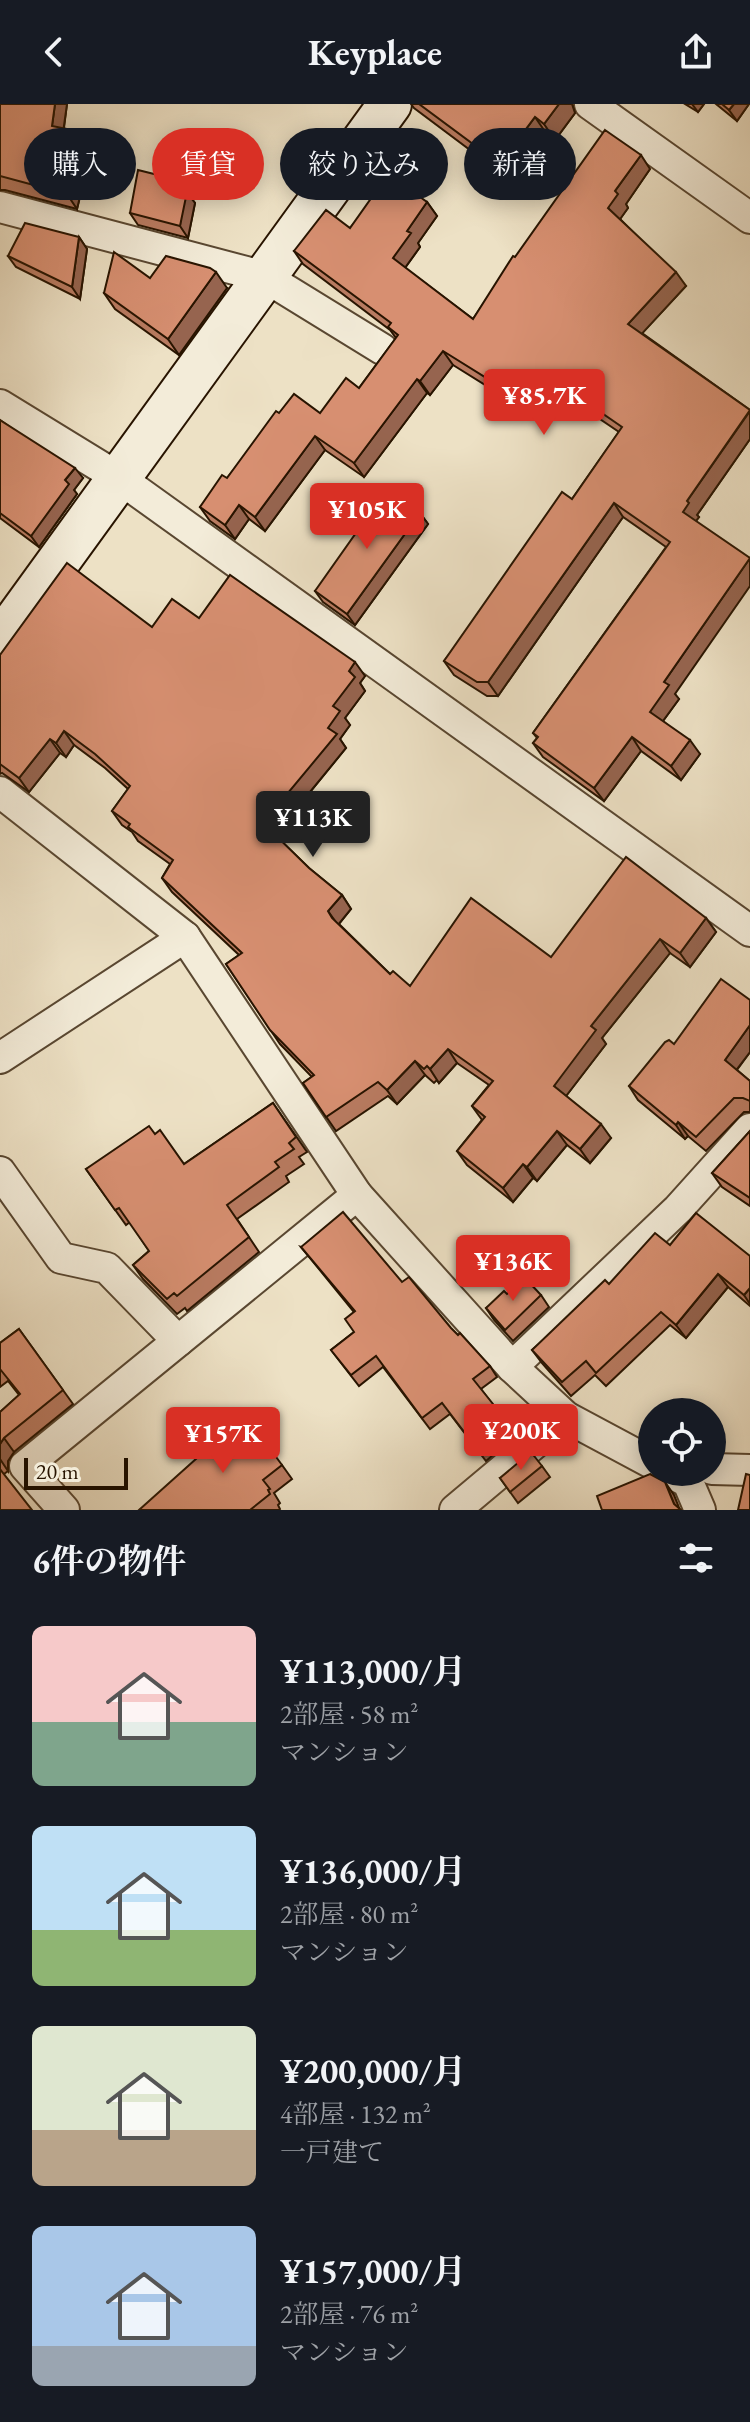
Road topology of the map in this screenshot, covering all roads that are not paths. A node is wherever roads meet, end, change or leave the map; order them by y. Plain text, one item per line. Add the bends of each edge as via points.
1 (390, 104) edge
2 (590, 104) edge
3 (0, 207) edge
4 (750, 218) edge
5 (265, 277) junction
6 (382, 349) dead end
7 (0, 405) edge
8 (119, 478) junction
9 (0, 642) edge
10 (0, 792) edge
11 (750, 931) edge
12 (185, 937) junction
13 (0, 1058) edge
14 (750, 1129) edge
15 (0, 1172) edge
16 (357, 1195) junction
17 (178, 1341) junction
18 (512, 1367) junction
19 (566, 1417) junction
20 (638, 1456) edge
21 (750, 1470) edge
22 (726, 1472) edge
23 (695, 1486) edge
24 (64, 1510) edge
25 (455, 1510) edge
26 (700, 1510) edge

1 - 5 street
2 - 4 street
3 - 5 street
5 - 6 street
5 - 8 street
7 - 8 street
8 - 9 street
8 - 11 street
10 - 12 street
12 - 13 street
12 - 16 street
14 - 18 street via 678,1209
15 - 17 street via 61,1258 107,1268
16 - 17 street
16 - 18 street
17 - 24 street via 25,1466
18 - 19 street
19 - 20 street
19 - 25 street
21 - 22 street
23 - 26 street

